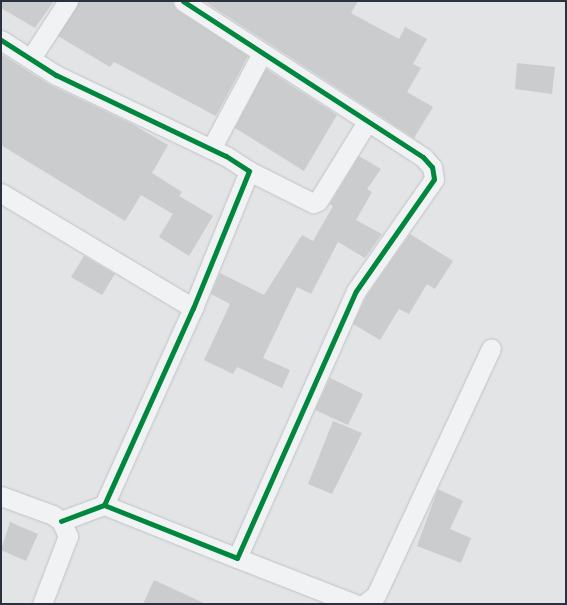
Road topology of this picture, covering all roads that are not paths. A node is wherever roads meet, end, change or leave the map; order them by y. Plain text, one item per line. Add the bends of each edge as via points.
1 (68, 1) edge
2 (183, 1) edge
3 (1, 40) edge
4 (261, 55) junction
5 (31, 58) junction
6 (367, 122) junction
7 (211, 149) junction
8 (250, 171) junction
9 (1, 193) edge
10 (193, 308) junction
11 (490, 348) dead end
12 (1, 496) edge
13 (104, 506) junction
14 (61, 521) junction
15 (237, 558) junction
16 (42, 604) edge
17 (356, 604) edge
18 (365, 604) edge

1 - 5 street
2 - 4 street
3 - 5 street
4 - 6 street
4 - 7 street
5 - 7 street via 56,75
6 - 8 street via 318,201 313,203
6 - 15 street via 428,161 434,171 433,185 356,291
7 - 8 street
8 - 10 street
9 - 10 street
10 - 13 street
11 - 18 street via 376,595
12 - 14 street
13 - 14 street
13 - 15 street
14 - 16 street via 68,536 65,551
15 - 17 street

